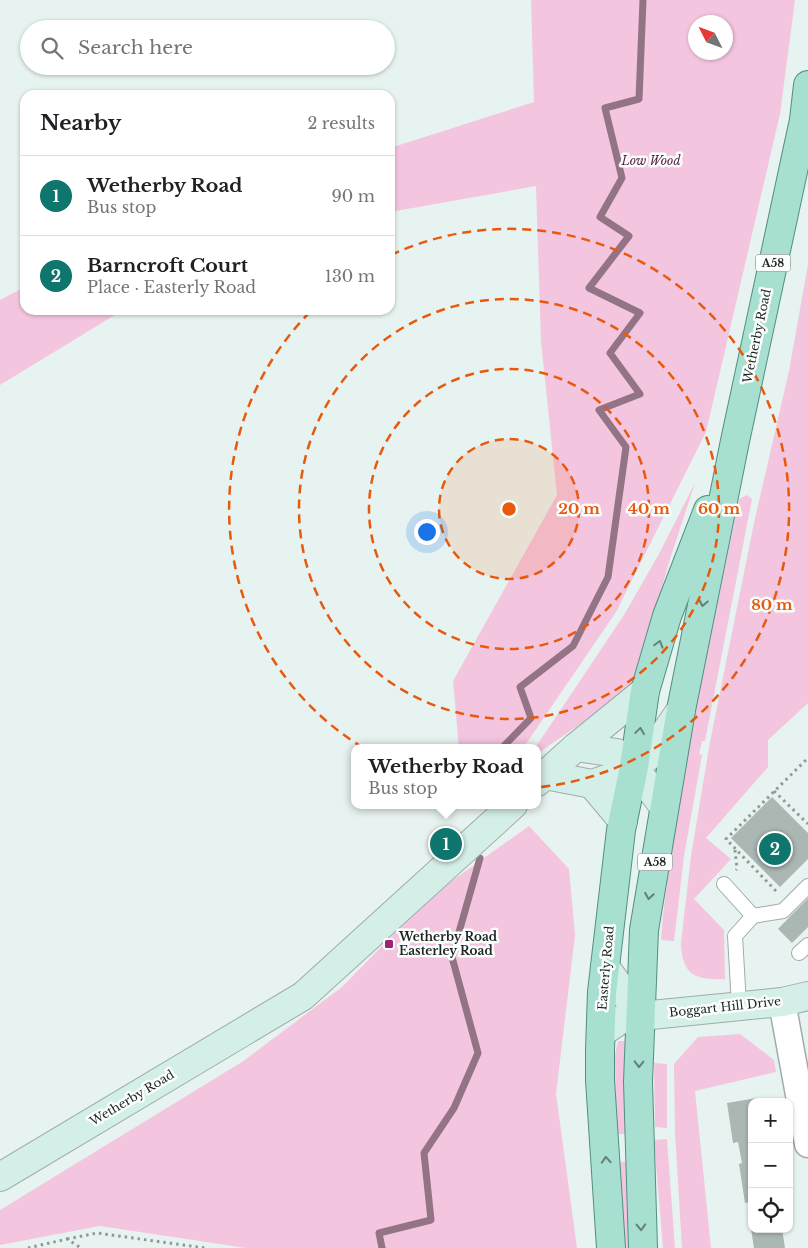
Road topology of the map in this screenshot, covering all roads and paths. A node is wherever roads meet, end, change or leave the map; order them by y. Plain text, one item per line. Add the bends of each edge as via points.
1 (808, 85) edge
2 (735, 441) junction
3 (645, 691) junction
4 (681, 710) junction
5 (576, 747) junction
6 (808, 758) edge
7 (634, 767) junction
8 (541, 779) edge
9 (592, 784) junction
10 (774, 791) junction
11 (664, 807) junction
12 (509, 809) edge
13 (623, 821) junction
14 (808, 824) edge
15 (724, 884) dead end
16 (808, 886) edge
17 (783, 892) dead end
18 (753, 916) junction
19 (605, 967) junction
20 (795, 999) edge
21 (739, 1005) junction
22 (641, 1016) junction
23 (601, 1033) junction
24 (808, 1144) edge
25 (0, 1177) edge
26 (67, 1238) junction
27 (28, 1248) edge
28 (80, 1248) edge
29 (205, 1248) edge
30 (611, 1248) edge
31 (643, 1248) edge

1 - 2 main road, Wetherby Road / A58 via 804,120
3 -> 2 main road, Wetherby Road / A58 via 667,616
2 -> 4 main road, Wetherby Road / A58
3 - 5 street, Wetherby Road
7 -> 3 main road, Easterly Road / A58
4 - 7 street, Wetherby Road via 649,756
4 - 11 main road, A58
5 - 7 street via 617,753
5 - 8 street, Wetherby Road
6 - 10 path
7 - 9 street, Wetherby Road
7 - 11 street
7 - 13 main road, Easterly Road / A58
8 - 9 street, Wetherby Road
9 - 13 street
10 - 14 path
10 - 17 path via 726,840 778,893
11 -> 22 main road, A58 via 644,930
12 - 25 street, Wetherby Road via 303,996
13 - 19 main road, Easterly Road / A58
15 - 18 lane
16 - 18 lane via 783,912
18 - 21 lane via 735,936
19 - 22 street
19 - 23 main road, Easterly Road / A58
20 - 21 street, Boggart Hill Drive
20 - 24 street
21 - 22 street, Boggart Hill Drive
22 - 23 street, Boggart Hill Drive via 620,1020
22 -> 31 main road, A58 via 638,1082
30 -> 23 main road, Easterly Road / A58 via 600,1080
26 - 27 path
26 - 28 path
26 - 29 path via 97,1233

